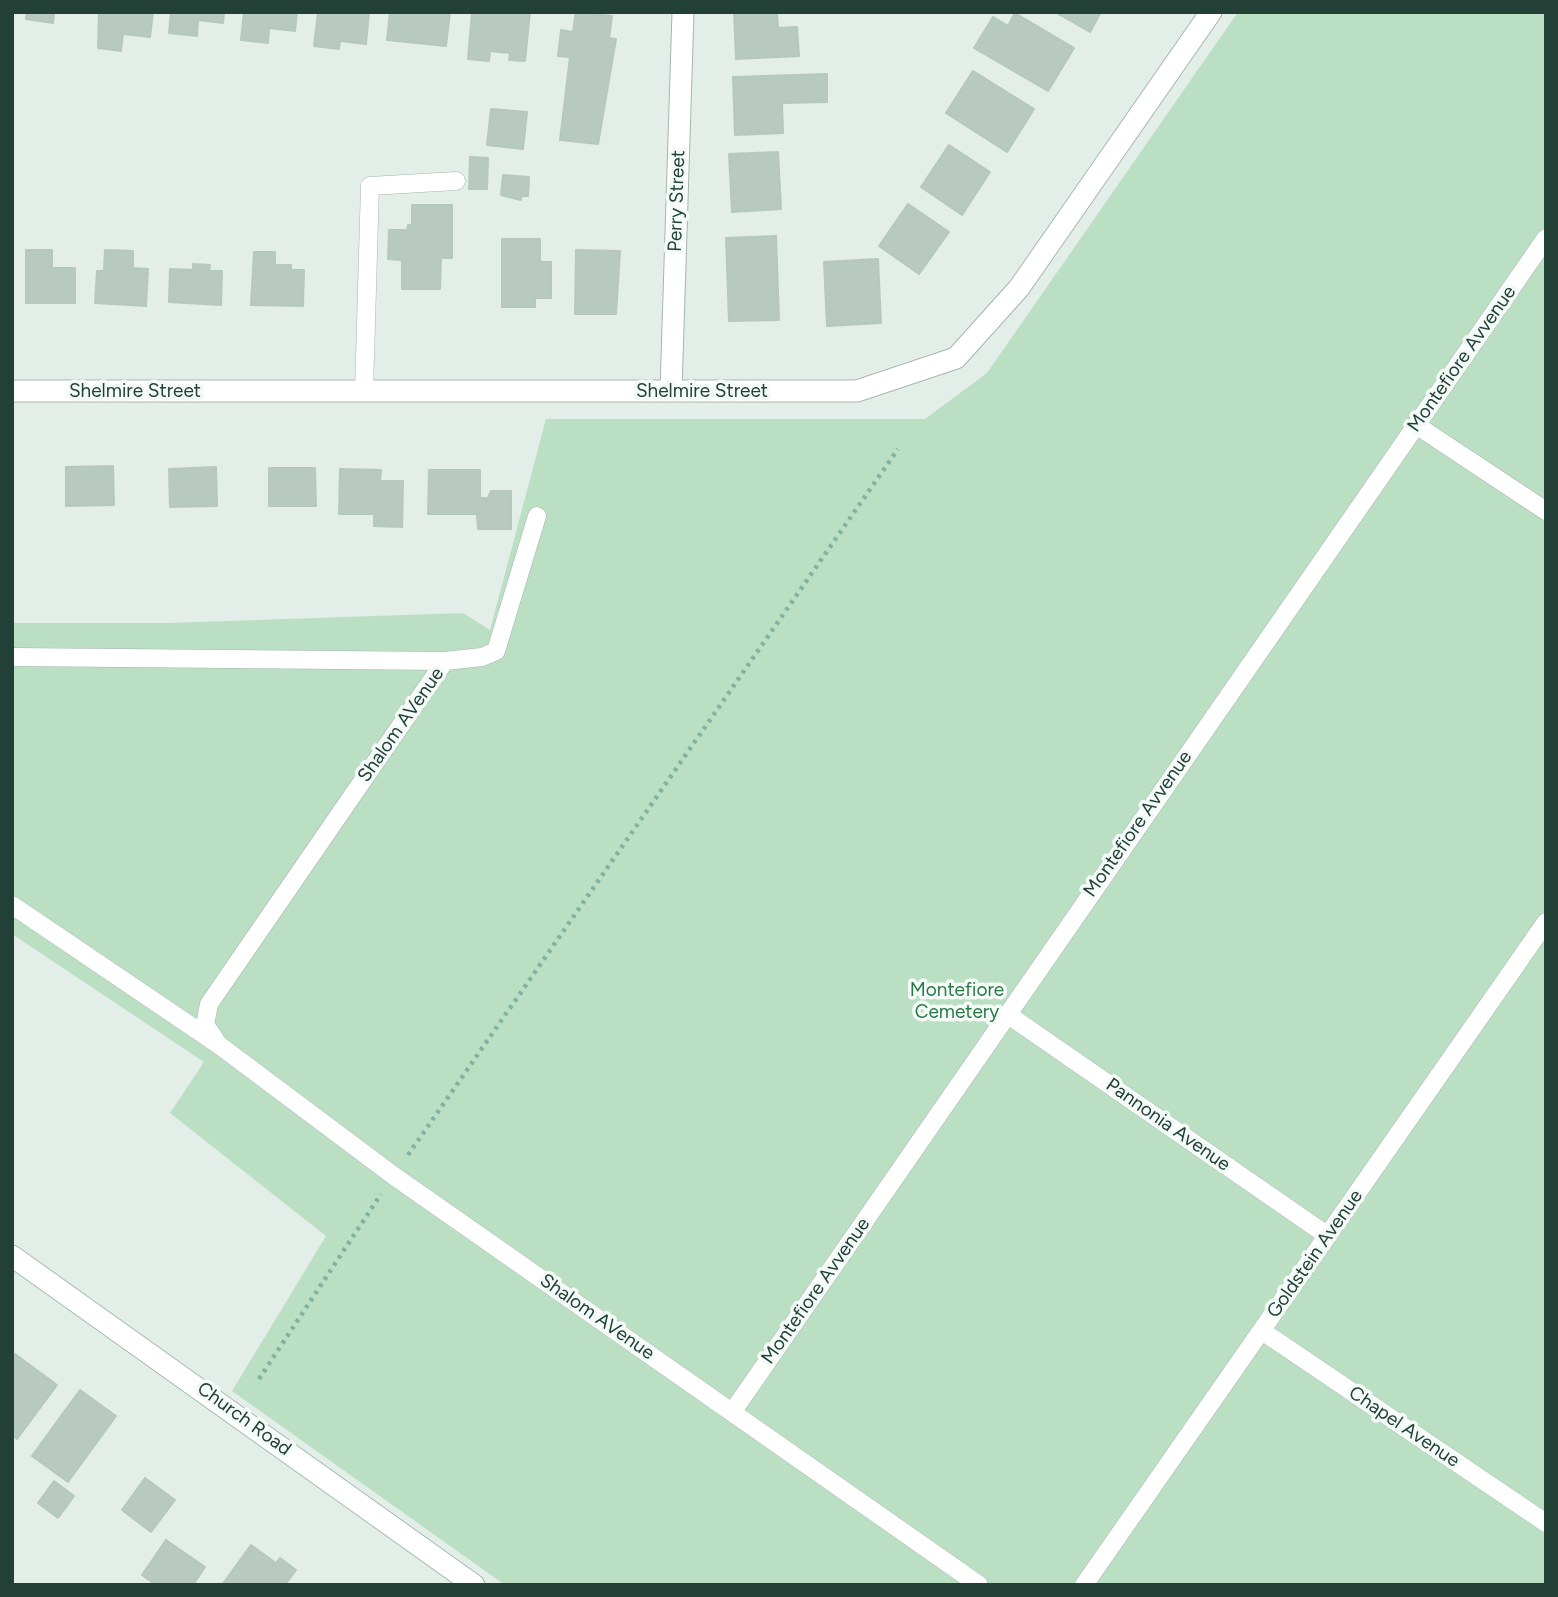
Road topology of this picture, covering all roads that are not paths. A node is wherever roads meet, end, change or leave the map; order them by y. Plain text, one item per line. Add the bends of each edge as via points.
1 (683, 12) edge
2 (1211, 12) edge
3 (456, 181) dead end
4 (1546, 238) edge
5 (671, 390) junction
6 (12, 391) edge
7 (364, 391) junction
8 (1416, 425) junction
9 (1546, 511) edge
10 (537, 516) dead end
11 (12, 657) edge
12 (445, 662) junction
13 (12, 905) edge
14 (1546, 922) edge
15 (1007, 1014) junction
16 (219, 1045) junction
17 (1328, 1236) junction
18 (12, 1256) edge
19 (1262, 1331) junction
20 (733, 1411) junction
21 (1546, 1523) edge
22 (474, 1585) edge
23 (979, 1585) edge
24 (1084, 1585) edge

1 - 5 street, Perry Street
2 - 5 street, Shelmire Street via 1019,288 956,358 857,391
3 - 7 lane via 370,186
4 - 8 lane, Montefiore Avvenue
5 - 7 street, Shelmire Street
6 - 7 street, Shelmire Street
8 - 9 lane
8 - 15 lane, Montefiore Avvenue
10 - 12 lane via 496,651
11 - 12 lane, Shalom AVenue
12 - 16 lane, Shalom AVenue via 209,1004 205,1025
13 - 16 lane, Shalom AVenue
14 - 17 lane, Goldstein Avenue
15 - 17 lane, Pannonia Avenue
15 - 20 lane, Montefiore Avvenue
16 - 20 lane, Shalom AVenue via 394,1176
17 - 19 lane, Goldstein Avenue
18 - 22 street, Church Road
19 - 21 lane, Chapel Avenue
19 - 24 lane, Goldstein Avenue
20 - 23 lane, Shalom AVenue

